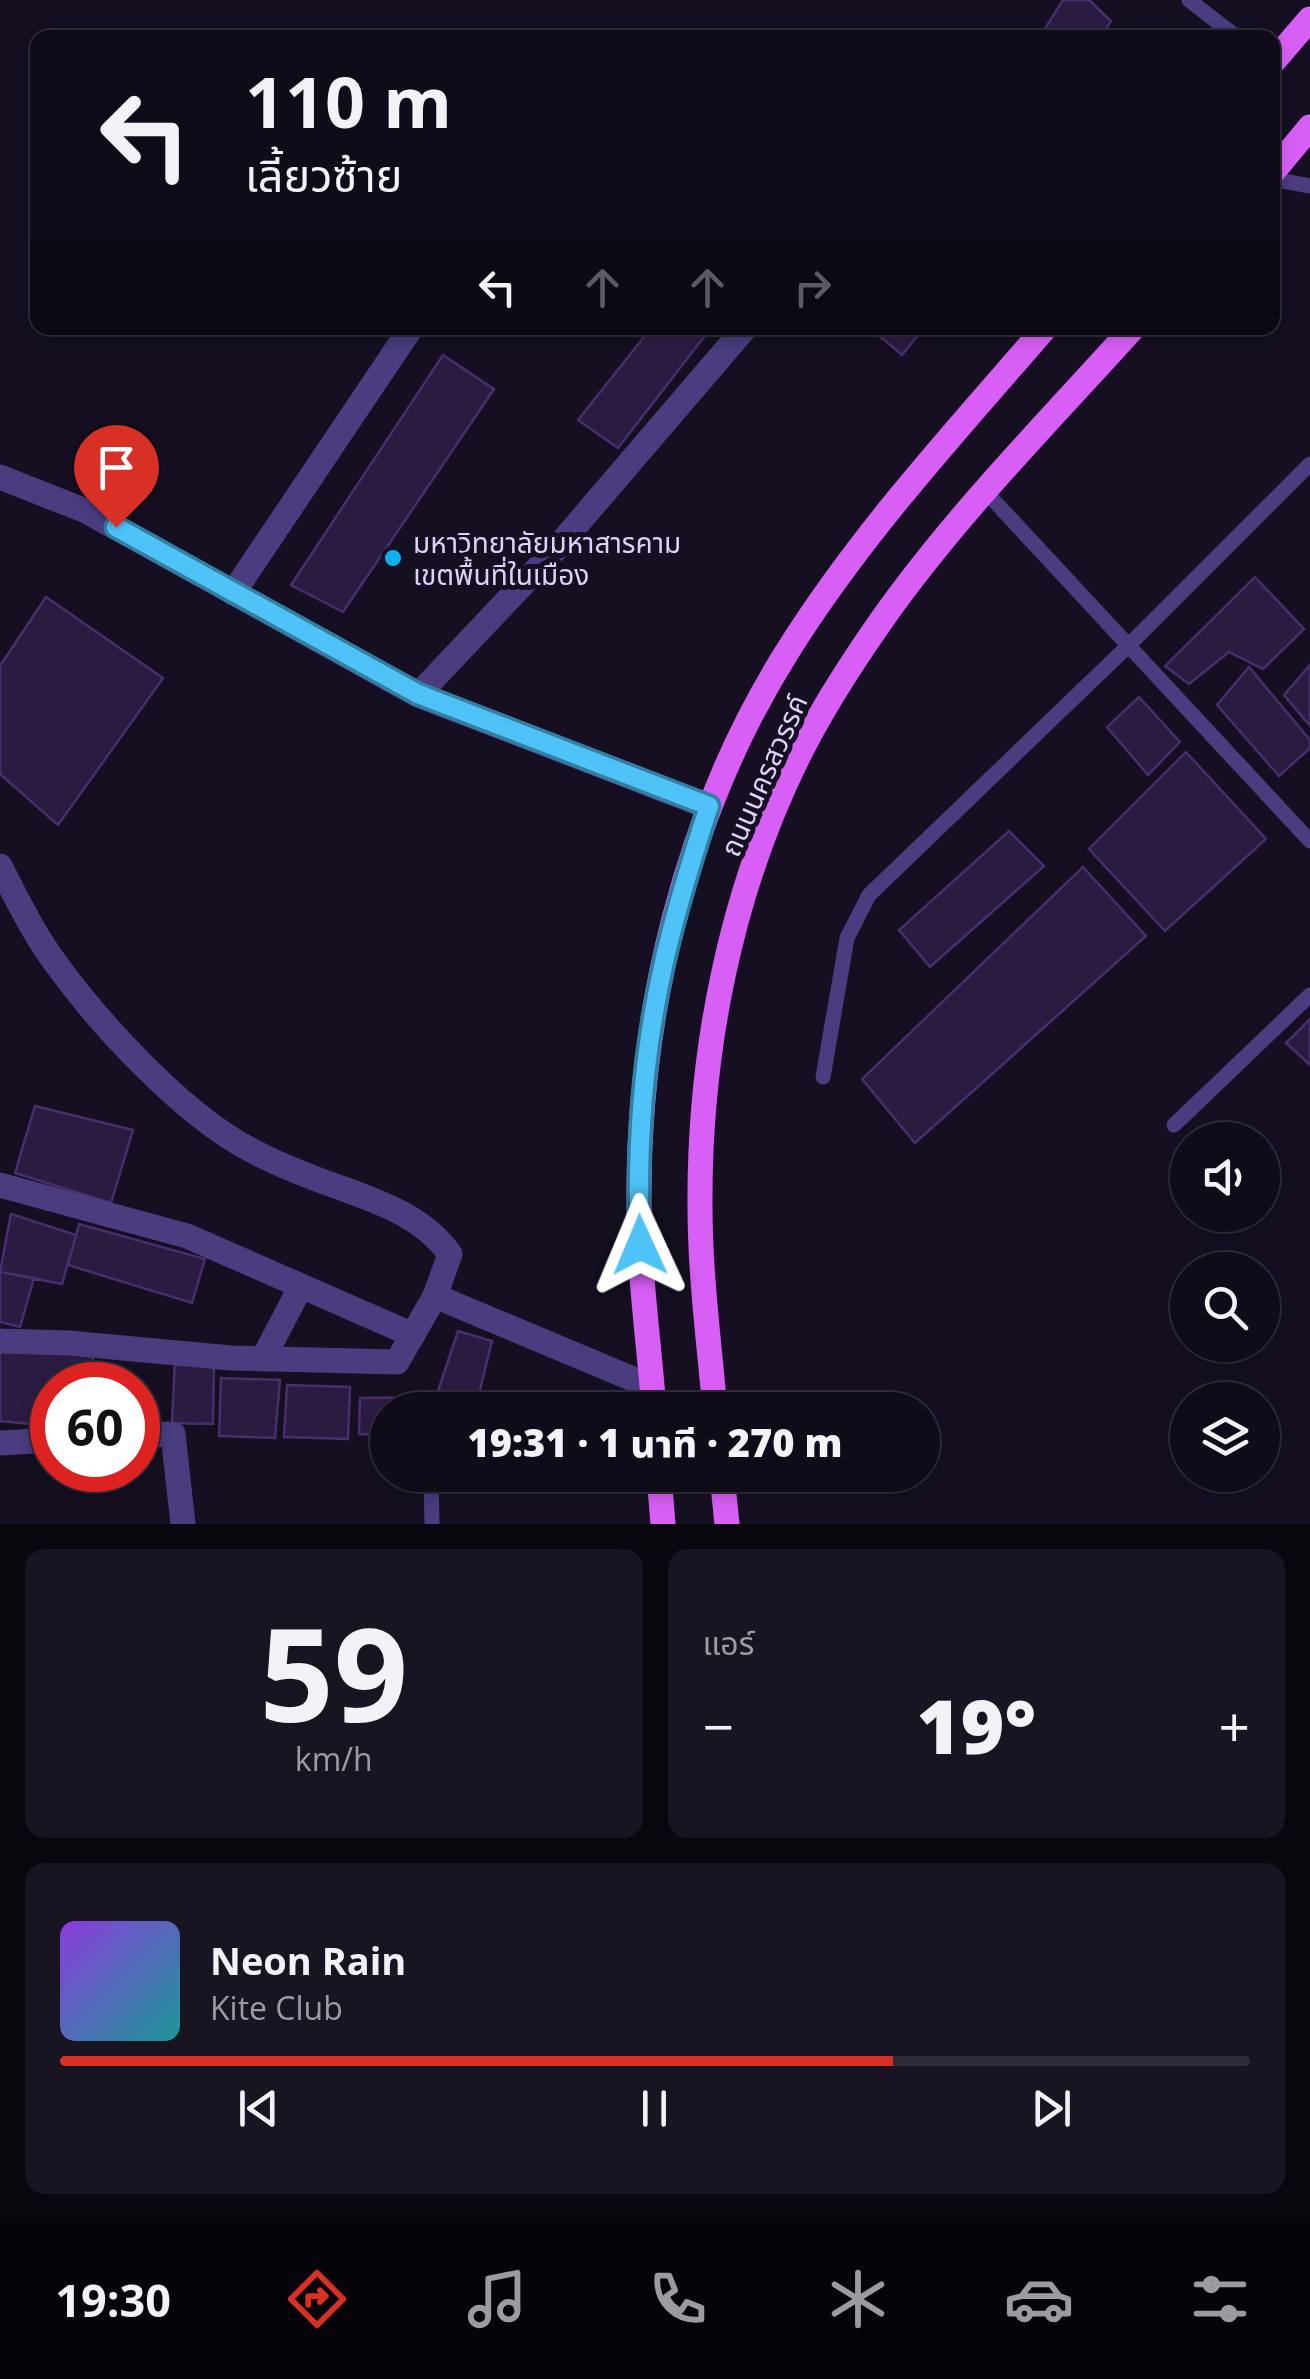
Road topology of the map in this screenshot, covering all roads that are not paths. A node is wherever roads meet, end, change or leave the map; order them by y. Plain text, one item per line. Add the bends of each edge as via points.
1 (1188, 0) edge
2 (1310, 20) edge
3 (1227, 30) edge
4 (1280, 54) edge
5 (1310, 127) edge
6 (1280, 166) edge
7 (1280, 178) edge
8 (1310, 186) edge
9 (406, 335) edge
10 (739, 335) edge
11 (1039, 335) edge
12 (1127, 335) edge
13 (1310, 464) edge
14 (0, 478) edge
15 (985, 491) junction
16 (233, 593) junction
17 (1128, 646) junction
18 (418, 694) junction
19 (709, 806) junction
20 (1310, 841) edge
21 (0, 866) edge
22 (1310, 994) edge
23 (823, 1077) dead end
24 (1177, 1122) edge
25 (0, 1186) edge
26 (301, 1286) junction
27 (434, 1296) junction
28 (413, 1335) junction
29 (0, 1341) edge
30 (263, 1359) junction
31 (640, 1392) edge
32 (652, 1392) edge
33 (714, 1392) edge
34 (160, 1434) edge
35 (30, 1441) edge
36 (0, 1443) edge
37 (431, 1492) edge
38 (660, 1492) edge
39 (724, 1492) edge
40 (183, 1524) edge
41 (432, 1524) edge
42 (663, 1524) edge
43 (727, 1524) edge

1 - 3 lane
2 - 4 main road
5 - 6 main road
7 - 8 lane
9 - 16 street
10 - 18 street via 555,550
11 - 19 main road, ถนนนครสวรรค์ via 833,583 743,728
12 - 15 main road, ถนนนครสวรรค์
13 - 17 lane
14 - 16 street via 86,510
15 - 17 lane
15 - 33 main road, ถนนนครสวรรค์ via 882,619 838,686 798,756 741,903 702,1129 703,1281
16 - 18 street
17 - 20 lane
17 - 23 lane via 869,895 847,938
18 - 19 street
19 - 32 main road, ถนนนครสวรรค์ via 663,966 641,1125 638,1205
21 - 27 street via 56,964 188,1104 246,1148 377,1201 439,1239 450,1254
22 - 24 lane
25 - 26 street via 187,1236
26 - 28 street
26 - 30 street
27 - 28 street
27 - 31 street
28 - 30 street via 397,1362
29 - 30 street
34 - 40 street via 173,1434
35 - 36 street
37 - 41 lane
38 - 42 main road
39 - 43 main road

